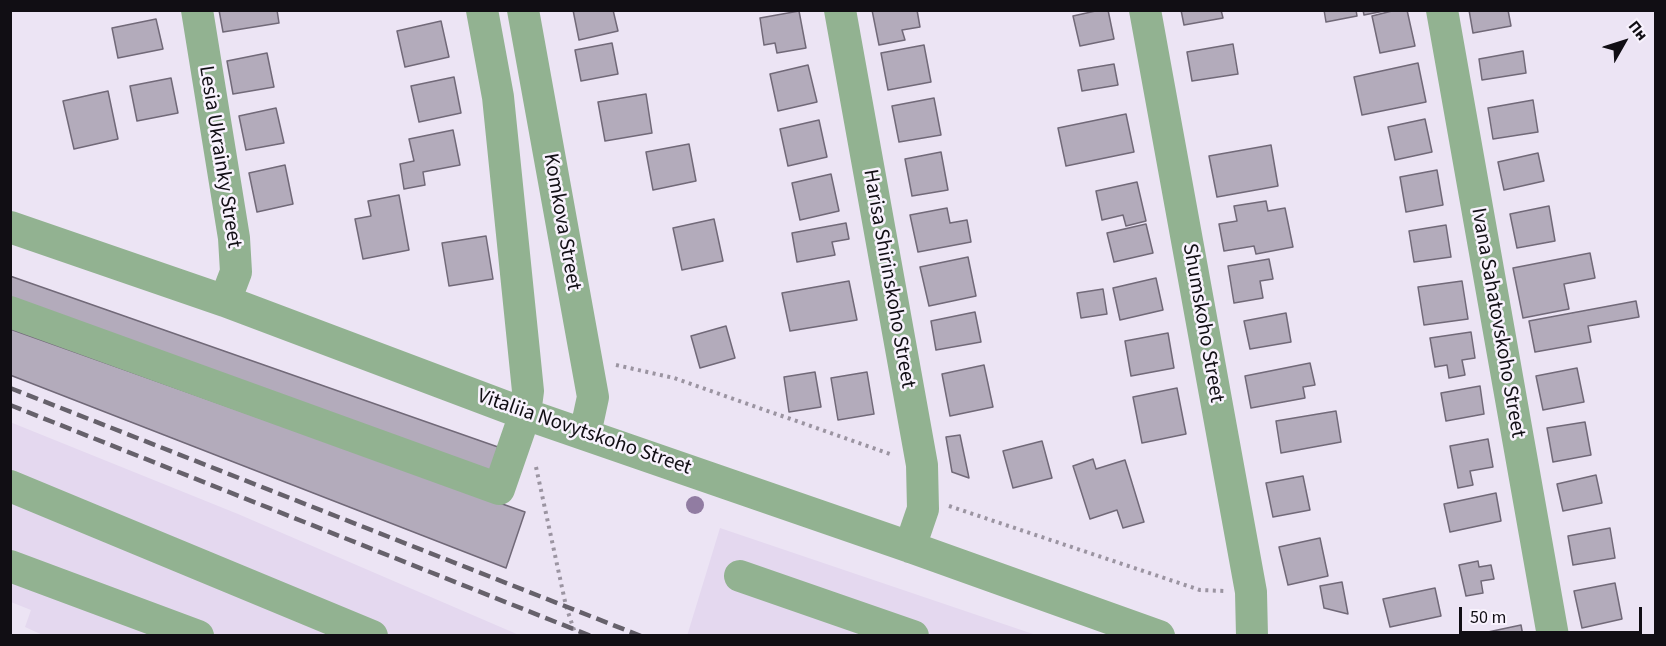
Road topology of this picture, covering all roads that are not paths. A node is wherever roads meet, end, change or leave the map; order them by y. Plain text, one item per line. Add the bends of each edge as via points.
1 (196, 10) edge
2 (483, 10) edge
3 (523, 10) edge
4 (840, 10) edge
5 (1145, 10) edge
6 (1442, 10) edge
7 (10, 227) edge
8 (225, 301) junction
9 (10, 312) edge
10 (525, 414) junction
11 (585, 434) junction
12 (10, 486) edge
13 (910, 547) junction
14 (10, 566) edge
15 (741, 576) dead end
16 (1092, 624) edge
17 (198, 636) edge
18 (372, 636) edge
19 (913, 636) edge
20 (1159, 636) edge
21 (1252, 636) edge
22 (1553, 636) edge

1 - 8 street, Lesia Ukrainky Street via 234,238 236,272
2 - 10 street via 503,144 528,391
3 - 11 street, Komkova Street via 592,397
4 - 13 street, Harisa Shirinskoho Street via 922,465 923,510
5 - 21 street, Shumskoho Street via 1251,592
6 - 22 street, Ivana Sahatovskoho Street
7 - 8 street, Vitaliia Novytskoho Street
8 - 10 street, Vitaliia Novytskoho Street
9 - 10 street via 499,489
10 - 11 street, Vitaliia Novytskoho Street
11 - 13 street, Vitaliia Novytskoho Street
12 - 18 street
13 - 16 street, Vitaliia Novytskoho Street
14 - 17 street
15 - 19 street
16 - 20 street, Vitaliia Novytskoho Street

